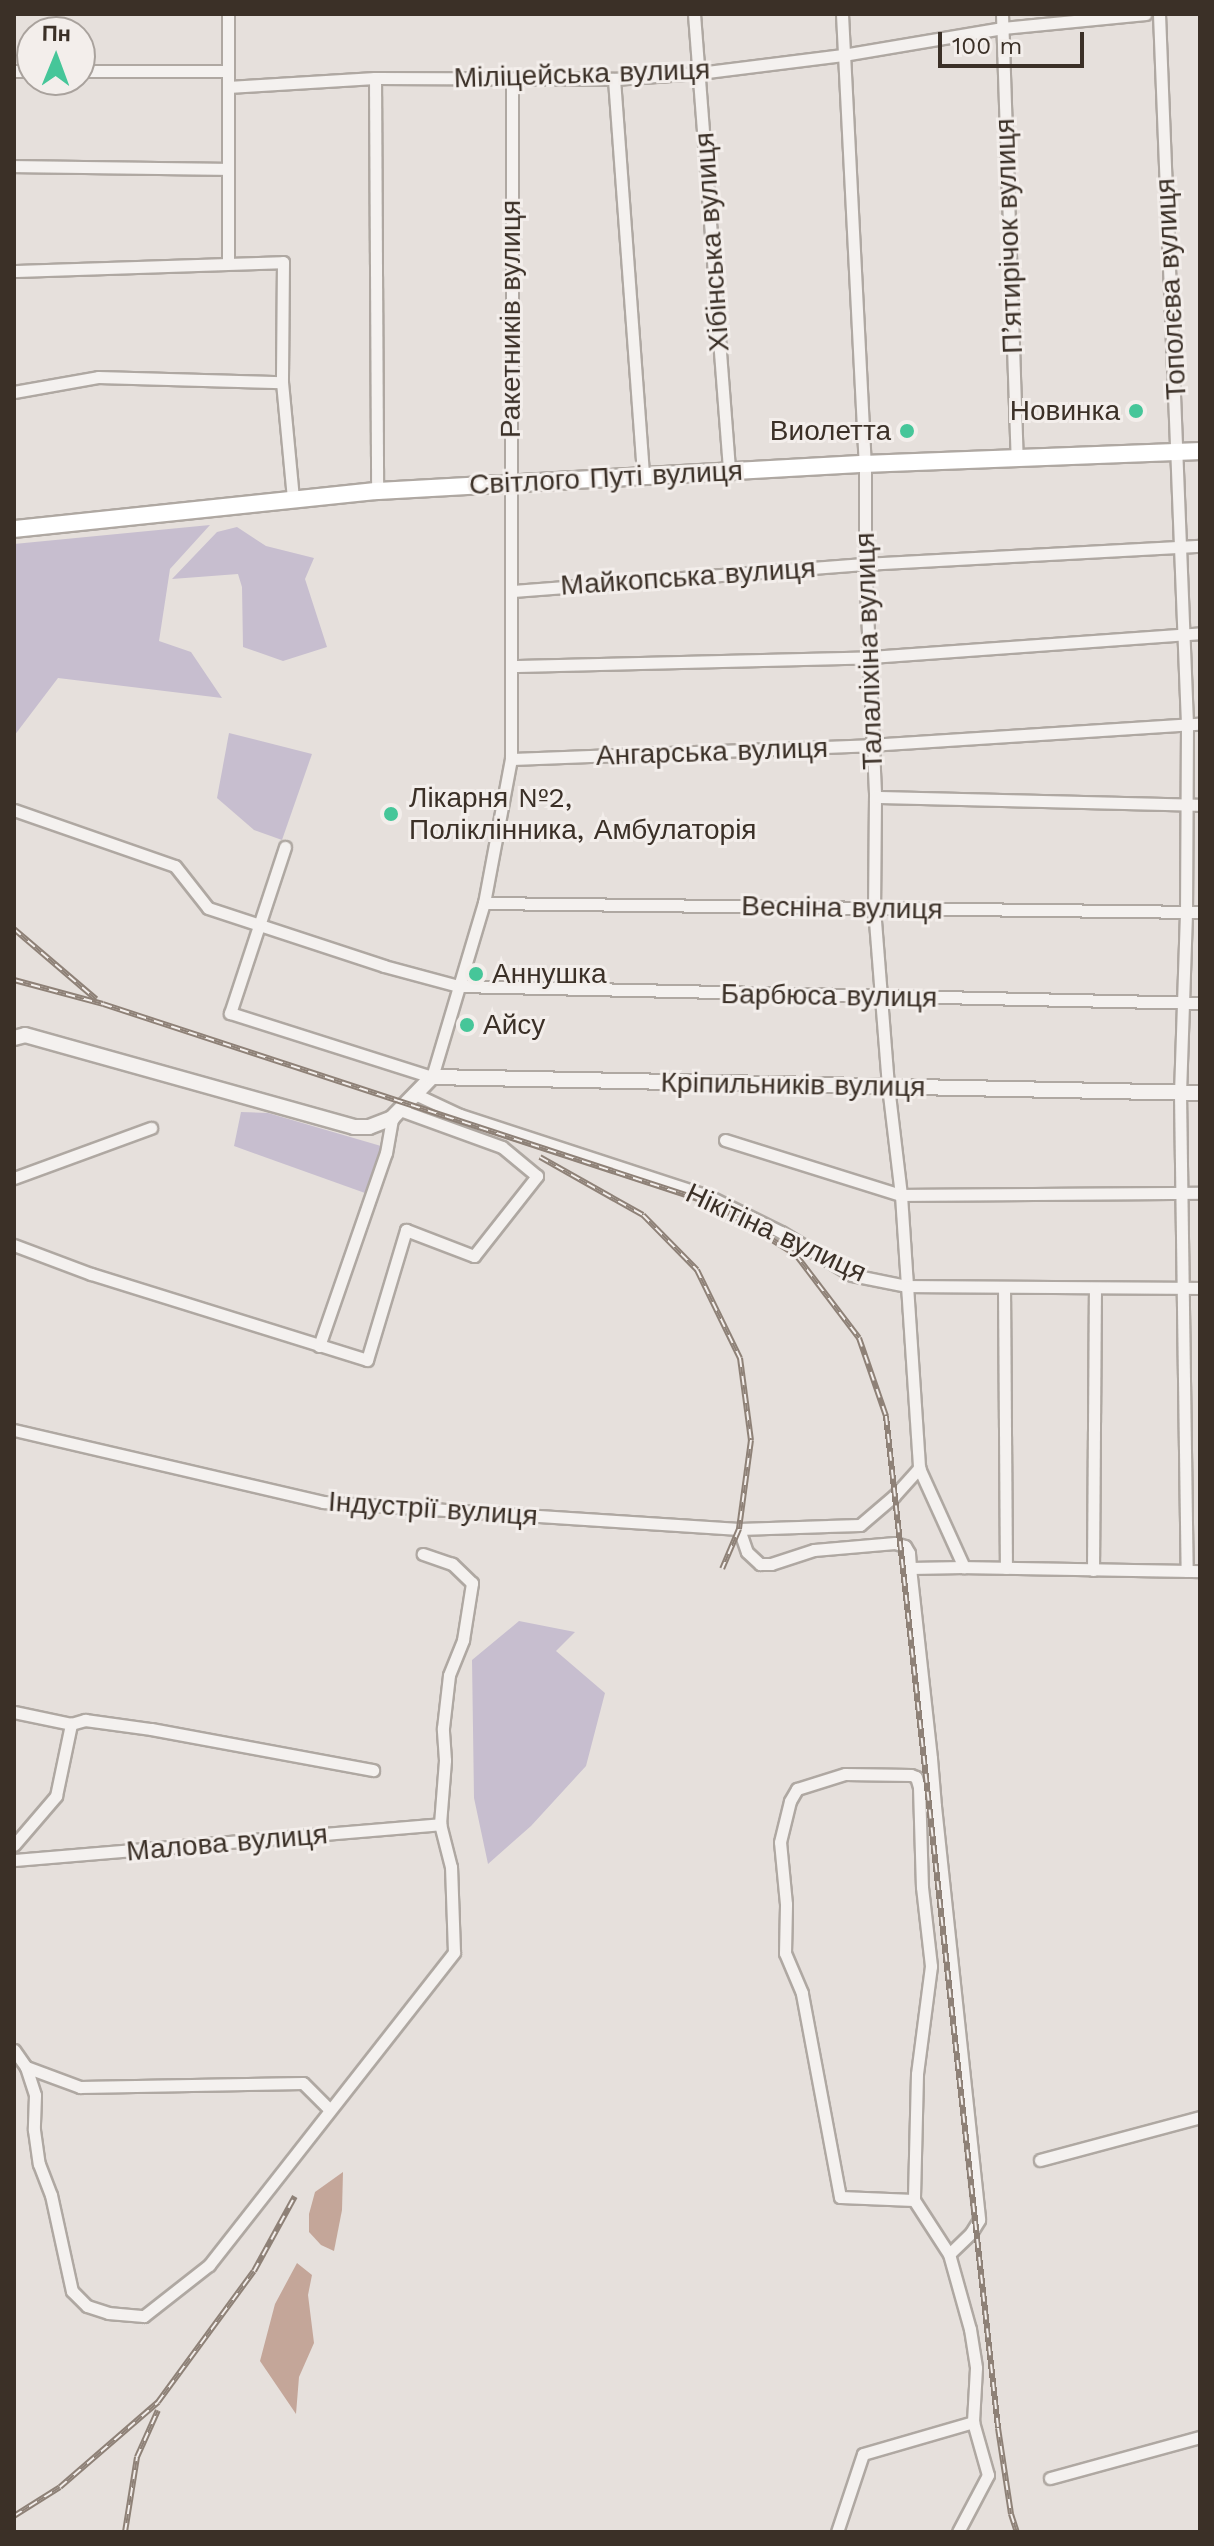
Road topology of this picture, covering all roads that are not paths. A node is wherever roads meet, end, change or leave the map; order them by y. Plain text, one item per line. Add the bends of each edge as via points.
1 (228, 14) edge
2 (694, 14) edge
3 (842, 14) edge
4 (1002, 14) edge
5 (1145, 14) edge
6 (1159, 14) edge
7 (1003, 28) junction
8 (843, 55) junction
9 (96, 71) edge
10 (228, 71) junction
11 (699, 73) junction
12 (375, 78) junction
13 (512, 79) junction
14 (614, 79) junction
15 (228, 87) junction
16 (14, 166) edge
17 (228, 169) junction
18 (228, 261) junction
19 (14, 271) edge
20 (282, 382) junction
21 (14, 392) edge
22 (1200, 451) edge
23 (1178, 452) junction
24 (1017, 458) junction
25 (865, 464) junction
26 (729, 471) junction
27 (643, 476) junction
28 (510, 483) junction
29 (377, 491) junction
30 (293, 498) junction
31 (14, 529) edge
32 (1200, 546) edge
33 (1179, 547) junction
34 (865, 564) junction
35 (512, 591) junction
36 (1200, 633) edge
37 (1183, 634) junction
38 (869, 657) junction
39 (513, 666) junction
40 (1194, 725) edge
41 (871, 745) junction
42 (511, 759) junction
43 (875, 797) junction
44 (1187, 805) junction
45 (1200, 805) edge
46 (14, 810) edge
47 (285, 847) dead end
48 (484, 903) junction
49 (874, 908) junction
50 (1200, 912) edge
51 (1186, 913) junction
52 (259, 926) junction
53 (458, 986) junction
54 (882, 998) junction
55 (1183, 1003) junction
56 (1200, 1003) edge
57 (14, 1038) edge
58 (432, 1077) junction
59 (888, 1086) junction
60 (1180, 1093) junction
61 (1200, 1093) edge
62 (415, 1094) junction
63 (396, 1114) junction
64 (151, 1128) dead end
65 (725, 1140) dead end
66 (14, 1178) edge
67 (1180, 1193) junction
68 (1200, 1193) edge
69 (901, 1195) junction
70 (14, 1245) edge
71 (906, 1286) junction
72 (1004, 1287) junction
73 (1182, 1287) junction
74 (1095, 1288) junction
75 (1200, 1288) edge
76 (319, 1346) junction
77 (14, 1430) edge
78 (919, 1468) junction
79 (739, 1529) junction
80 (423, 1554) dead end
81 (964, 1567) junction
82 (910, 1568) junction
83 (1006, 1568) junction
84 (1093, 1570) junction
85 (1194, 1571) edge
86 (14, 1712) edge
87 (71, 1724) junction
88 (373, 1770) dead end
89 (935, 1806) junction
90 (921, 1816) junction
91 (440, 1824) junction
92 (14, 1845) edge
93 (14, 1860) edge
94 (14, 2050) edge
95 (26, 2067) junction
96 (329, 2109) junction
97 (1200, 2117) edge
98 (1040, 2160) dead end
99 (914, 2200) junction
100 (949, 2254) junction
101 (973, 2422) junction
102 (1200, 2437) edge
103 (1050, 2478) dead end
104 (837, 2532) edge
105 (958, 2532) edge

1 - 10 street
2 - 11 street, Хібінська вулиця
3 - 8 street, Талаліхіна вулиця
4 - 7 street, П’ятирічок вулиця
5 - 7 street, Міліцейська вулиця
6 - 23 street, Тополєва вулиця
7 - 8 street, Міліцейська вулиця
7 - 24 street, П’ятирічок вулиця
8 - 11 street, Міліцейська вулиця
8 - 25 street, Талаліхіна вулиця
9 - 10 street
10 - 15 street
11 - 14 street, Міліцейська вулиця
11 - 26 street, Хібінська вулиця
12 - 13 street, Міліцейська вулиця
12 - 15 street, Міліцейська вулиця
12 - 29 street
13 - 14 street, Міліцейська вулиця
13 - 28 street, Ракетників вулиця
14 - 27 street
15 - 17 street
16 - 17 street
17 - 18 street
18 - 19 street
18 - 20 street via 283,262
20 - 21 street via 98,377
20 - 30 street
22 - 23 main road, Світлого Путі вулиця
23 - 24 main road, Світлого Путі вулиця
23 - 33 street, Тополєва вулиця
24 - 25 main road, Світлого Путі вулиця
25 - 26 main road, Світлого Путі вулиця
25 - 34 street, Талаліхіна вулиця
26 - 27 main road, Світлого Путі вулиця
27 - 28 main road, Світлого Путі вулиця
28 - 29 main road, Світлого Путі вулиця
28 - 35 street, Ракетників вулиця
29 - 30 main road, Світлого Путі вулиця
30 - 31 main road, Світлого Путі вулиця
32 - 33 street, Майкопська вулиця
33 - 34 street, Майкопська вулиця
33 - 37 street, Тополєва вулиця
34 - 35 street, Майкопська вулиця
34 - 38 street, Талаліхіна вулиця
35 - 39 street, Ракетників вулиця
36 - 37 street
37 - 38 street
37 - 40 street, Тополєва вулиця
38 - 39 street
38 - 41 street, Талаліхіна вулиця
39 - 42 street, Ракетників вулиця
40 - 41 street, Ангарська вулиця
40 - 44 street, Тополєва вулиця
41 - 42 street, Ангарська вулиця
41 - 43 street, Талаліхіна вулиця
42 - 48 street, Ракетників вулиця
43 - 44 street
43 - 49 street, Талаліхіна вулиця
44 - 45 street
44 - 51 street, Тополєва вулиця
46 - 52 street, Барбюса вулиця via 175,866 208,908
47 - 52 street
48 - 49 street, Весніна вулиця
48 - 53 street, Ракетників вулиця
49 - 51 street, Весніна вулиця
49 - 54 street, Талаліхіна вулиця
50 - 51 street, Весніна вулиця
51 - 55 street, Тополєва вулиця
52 - 53 street, Барбюса вулиця
52 - 58 street via 230,1013
53 - 54 street, Барбюса вулиця
53 - 58 street, Ракетників вулиця
54 - 55 street, Барбюса вулиця
54 - 59 street, Талаліхіна вулиця
55 - 56 street, Барбюса вулиця
55 - 60 street, Тополєва вулиця
57 - 63 street via 25,1035 354,1127 369,1127
58 - 59 street, Кріпильників вулиця
58 - 62 street
59 - 60 street, Кріпильників вулиця
59 - 69 street, Талаліхіна вулиця
60 - 61 street, Кріпильників вулиця
60 - 67 street, Тополєва вулиця
62 - 63 street
62 - 71 street, Нікітіна вулиця via 460,1115 708,1196 852,1275
63 - 76 street
63 - 76 street via 502,1147 537,1176 474,1256 406,1230 367,1360
64 - 66 street
65 - 69 street
67 - 68 street
67 - 69 street
67 - 73 street, Тополєва вулиця
69 - 71 street, Талаліхіна вулиця
70 - 76 street
71 - 72 street, Нікітіна вулиця
71 - 78 street, Талаліхіна вулиця
72 - 74 street, Нікітіна вулиця
72 - 83 street
73 - 74 street, Нікітіна вулиця
73 - 75 street, Нікітіна вулиця
73 - 85 street, Тополєва вулиця
74 - 84 street
77 - 79 street, Індустрії вулиця via 323,1502
78 - 79 street, Індустрії вулиця via 860,1525
78 - 81 street
79 - 82 street via 747,1552 760,1564 806,1551 895,1543 909,1553
80 - 91 street via 452,1564 472,1583 463,1640 449,1675
81 - 82 street
81 - 83 street
82 - 89 street
83 - 84 street
84 - 85 street
86 - 87 street
87 - 88 street via 85,1720 151,1729
87 - 92 street via 56,1796
89 - 90 street
89 - 100 street via 979,2220
90 - 99 street via 931,1966 917,2074
90 - 99 street via 916,1777 845,1774 797,1789 780,1842 785,1953 802,1993 840,2197
91 - 93 street, Малова вулиця
91 - 96 street via 451,1867 454,1952
94 - 95 street
95 - 96 street via 80,2087 303,2083
95 - 96 street via 35,2095 39,2164 72,2291 87,2306 108,2313 144,2316 209,2265
97 - 98 street
99 - 100 street
100 - 101 street via 976,2368
101 - 104 street via 863,2454
101 - 105 street via 988,2475
102 - 103 street

